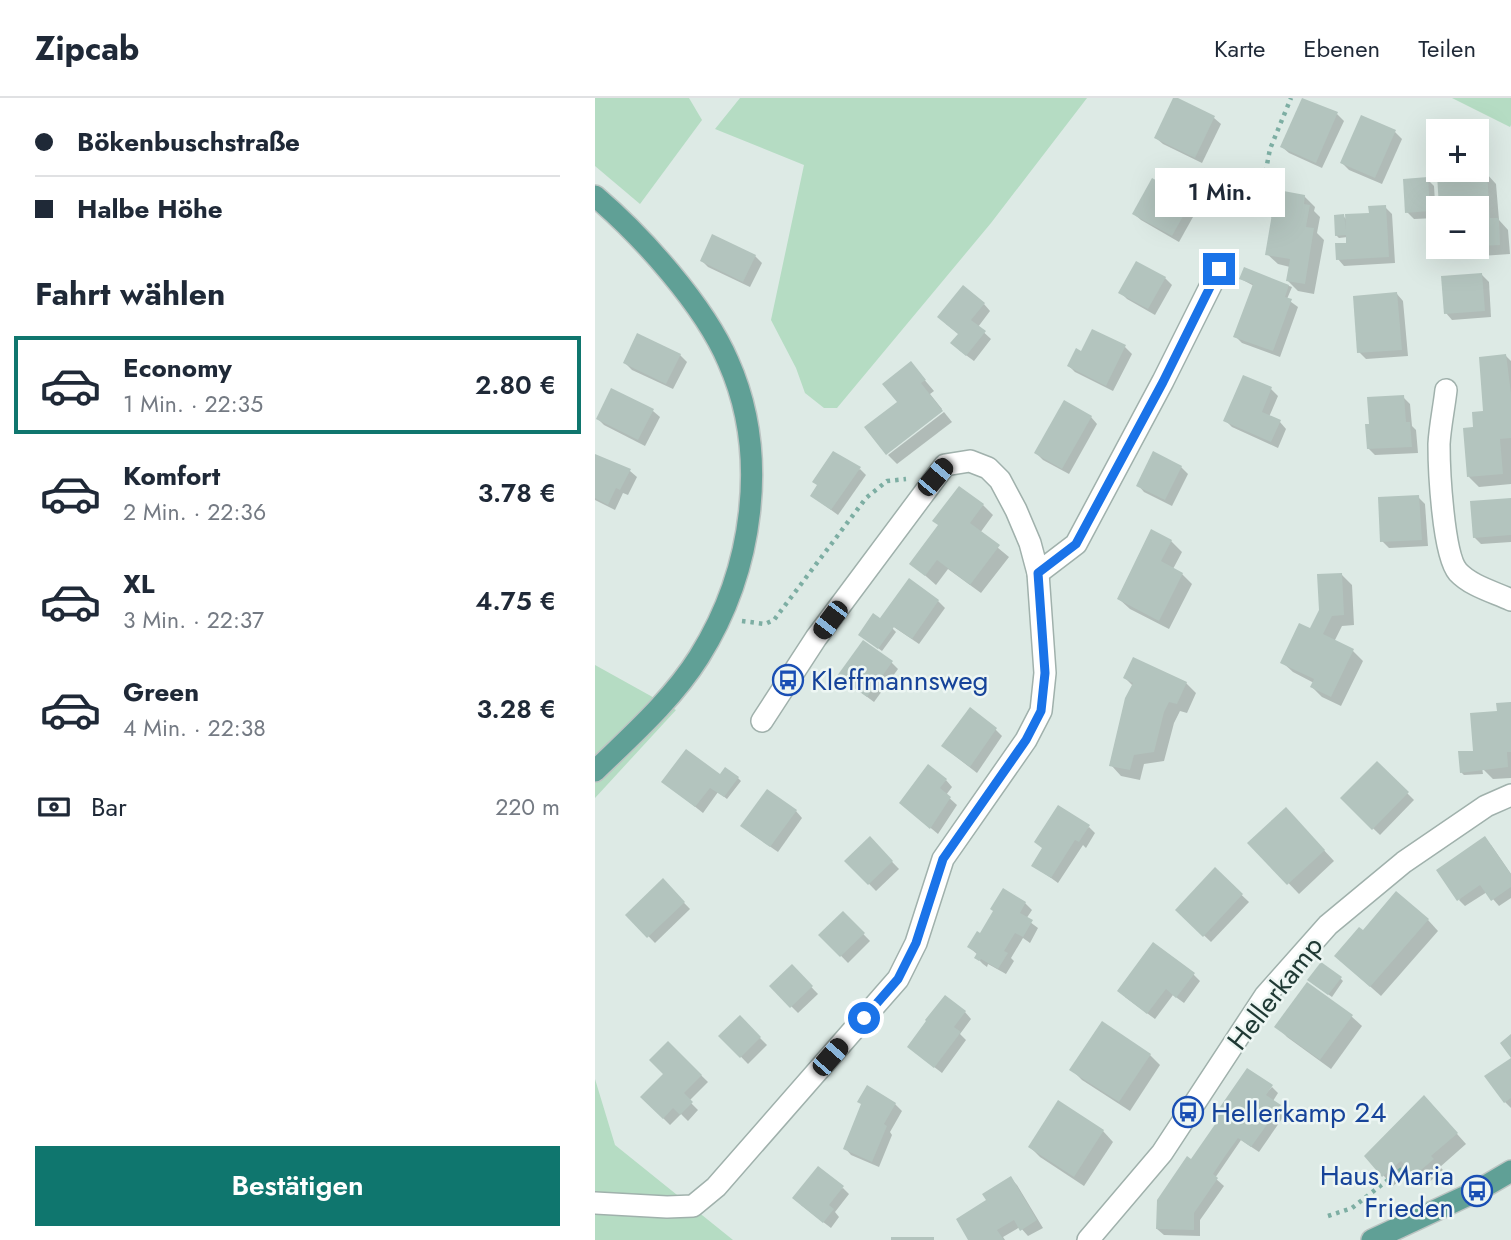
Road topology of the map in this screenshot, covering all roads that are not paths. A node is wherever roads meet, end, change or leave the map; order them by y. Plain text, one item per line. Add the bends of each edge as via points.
1 (595, 197) edge
2 (1219, 269) dead end
3 (1446, 390) dead end
4 (1038, 573) junction
5 (1511, 600) edge
6 (762, 721) dead end
7 (595, 771) edge
8 (1511, 795) edge
9 (1511, 1171) edge
10 (595, 1203) edge
11 (1088, 1240) edge
12 (1373, 1240) edge

1 - 7 main road via 692,300 728,360 744,411 750,451 750,516 739,566 721,614 698,658 655,713
2 - 4 street via 1076,544
3 - 5 street via 1439,444 1451,561 1469,581
4 - 6 street via 1030,542 1000,480 988,468 970,461 945,466 816,638
4 - 10 street via 1045,673 1041,711 1026,740 943,859 916,943 898,979 716,1187 693,1206
8 - 11 street, Hellerkamp via 1486,806 1404,862 1328,925 1265,996 1162,1153
9 - 12 main road

